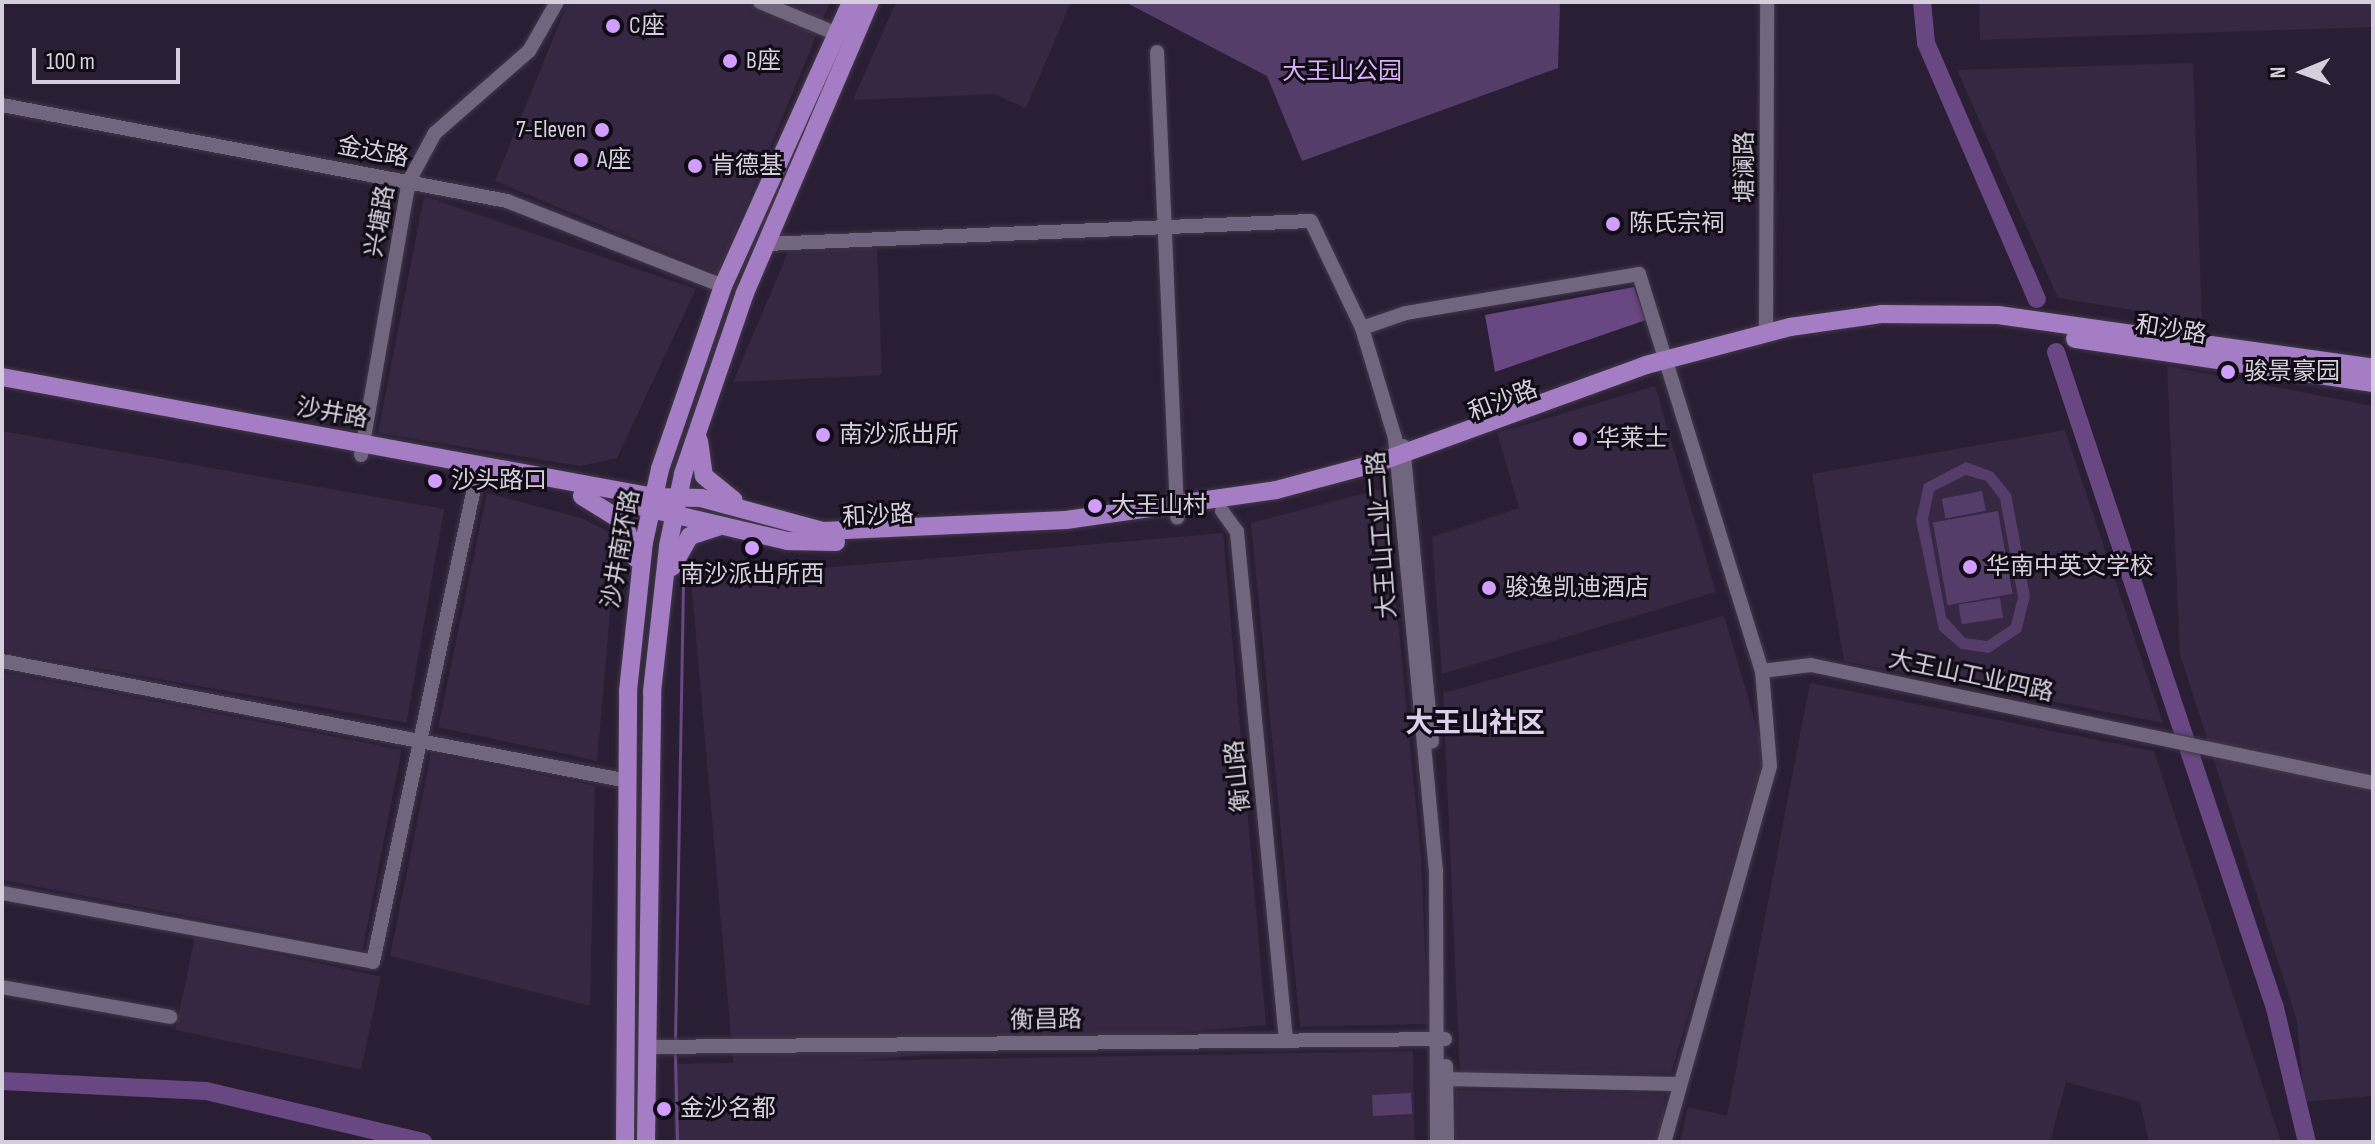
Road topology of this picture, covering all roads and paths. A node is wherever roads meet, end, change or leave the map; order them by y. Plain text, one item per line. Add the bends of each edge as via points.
1 (557, 2) edge
2 (760, 2) edge
3 (851, 2) edge
4 (870, 2) edge
5 (1767, 2) edge
6 (837, 34) junction
7 (1157, 52) dead end
8 (2, 105) edge
9 (409, 181) junction
10 (1164, 227) junction
11 (766, 244) junction
12 (723, 286) junction
13 (1362, 328) junction
14 (1766, 333) junction
15 (1667, 365) junction
16 (2373, 368) edge
17 (2, 377) edge
18 (2373, 383) edge
19 (2, 389) edge
20 (699, 428) junction
21 (362, 449) junction
22 (1400, 455) junction
23 (478, 470) junction
24 (582, 496) junction
25 (652, 502) junction
26 (676, 505) junction
27 (1222, 511) junction
28 (1177, 512) junction
29 (760, 516) junction
30 (729, 525) junction
31 (638, 579) junction
32 (658, 616) junction
33 (2, 661) edge
34 (1762, 671) junction
35 (420, 742) junction
36 (628, 781) junction
37 (2373, 783) edge
38 (2, 893) edge
39 (2, 987) edge
40 (170, 1017) dead end
41 (1441, 1039) junction
42 (1286, 1040) junction
43 (646, 1047) junction
44 (1441, 1079) junction
45 (1680, 1084) junction
46 (625, 1142) edge
47 (646, 1142) edge
48 (1437, 1142) edge
49 (1447, 1142) edge
50 (1664, 1142) edge

1 - 9 street, 兴塘路 via 529,51 435,133
2 - 6 street
3 - 6 main road, 沙井南环路
4 - 11 main road, 沙井南环路
5 - 14 street, 塘澜路
6 - 12 main road, 沙井南环路
7 - 10 street
8 - 9 street, 金达路
9 - 12 street, 金达路 via 507,201
9 - 21 street, 兴塘路
10 - 11 street
10 - 13 street, 大王山工业二路 via 1311,221
10 - 28 street
11 - 20 main road, 沙井南环路
12 - 25 main road, 沙井南环路
13 - 15 street via 1406,313 1639,274
13 - 22 street, 大王山工业二路
14 - 15 main road, 和沙路
14 - 16 main road, 和沙路 via 1881,314 1973,313
15 - 18 main road, 和沙路 via 1792,338 1937,322
15 - 22 main road, 和沙路
15 - 34 street
17 - 21 main road, 沙井路
19 - 21 main road, 沙井路
20 - 26 main road, 沙井南环路
20 - 29 main road via 708,483
21 - 23 main road, 沙井路
22 - 27 main road, 和沙路
22 - 28 main road, 和沙路
22 - 41 street, 大王山工业二路 via 1436,870
23 - 24 main road, 沙井路
23 - 25 main road, 沙井路
23 - 35 street
24 - 25 main road, 沙井路
24 - 31 main road via 628,527
25 - 26 main road, 和沙路
25 - 31 main road, 沙井南环路
26 - 29 main road, 和沙路
26 - 30 main road, 和沙路
26 - 32 main road, 沙井南环路
27 - 28 main road, 和沙路
27 - 42 street, 衡山路 via 1237,532
28 - 29 main road, 和沙路 via 823,531
28 - 30 main road, 和沙路 via 823,543
30 - 32 main road via 696,532 680,546
31 - 36 main road, 沙井南环路
32 - 43 main road, 沙井南环路
33 - 35 street
34 - 37 street, 大王山工业四路 via 1811,665
34 - 45 street via 1770,766
35 - 36 street
35 - 38 street via 373,962
36 - 46 main road, 沙井南环路
39 - 40 street
41 - 42 street, 衡昌路
41 - 44 street, 大王山工业二路
42 - 43 street, 衡昌路
43 - 47 main road, 沙井南环路
44 - 45 street
44 - 48 street, 大王山工业二路
44 - 49 street, 大王山工业二路
45 - 50 street

